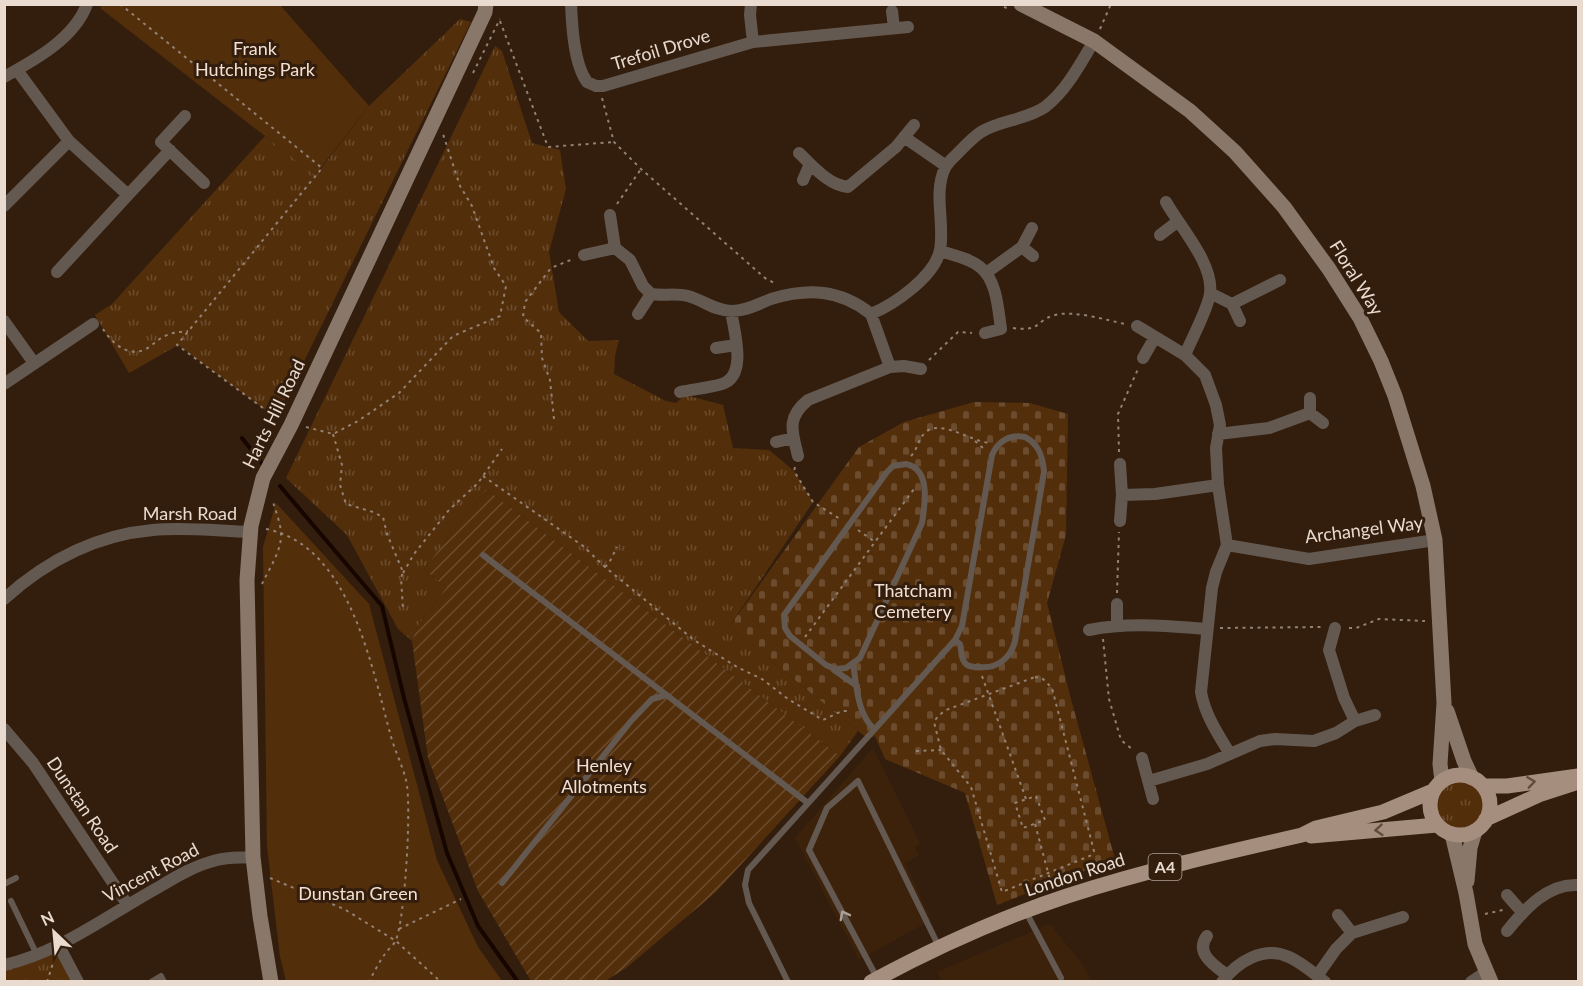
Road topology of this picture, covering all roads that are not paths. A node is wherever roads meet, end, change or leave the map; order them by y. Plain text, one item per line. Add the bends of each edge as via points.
1 (87, 4) edge
2 (486, 4) edge
3 (571, 4) edge
4 (750, 4) edge
5 (1017, 8) edge
6 (892, 11) dead end
7 (908, 27) dead end
8 (894, 28) junction
9 (1094, 41) junction
10 (753, 42) junction
11 (17, 70) junction
12 (4, 77) edge
13 (185, 116) dead end
14 (914, 125) dead end
15 (904, 137) junction
16 (69, 141) junction
17 (170, 150) junction
18 (799, 153) dead end
19 (810, 164) junction
20 (946, 166) junction
21 (803, 180) dead end
22 (204, 183) dead end
23 (128, 195) junction
24 (1166, 202) dead end
25 (4, 206) edge
26 (610, 215) road end
27 (1177, 222) junction
28 (1032, 228) dead end
29 (1160, 235) dead end
30 (1022, 247) junction
31 (615, 248) junction
32 (940, 251) junction
33 (584, 255) road end
34 (1033, 256) dead end
35 (57, 272) dead end
36 (986, 273) junction
37 (1280, 280) dead end
38 (1210, 293) junction
39 (651, 294) junction
40 (1232, 304) junction
41 (731, 311) junction
42 (638, 314) dead end
43 (871, 314) junction
44 (4, 321) edge
45 (1240, 321) dead end
46 (93, 324) road end
47 (1137, 326) road end
48 (985, 333) road end
49 (1155, 337) junction
50 (736, 345) junction
51 (716, 348) dead end
52 (1185, 354) junction
53 (1143, 358) road end
54 (34, 363) junction
55 (890, 367) junction
56 (921, 369) road end
57 (4, 384) edge
58 (680, 392) dead end
59 (1310, 398) dead end
60 (1310, 413) junction
61 (1323, 423) dead end
62 (1218, 434) junction
63 (794, 438) junction
64 (776, 442) dead end
65 (798, 456) road end
66 (1120, 464) road end
67 (1218, 485) junction
68 (1122, 495) junction
69 (1119, 520) road end
70 (251, 529) junction
71 (1435, 540) junction
72 (1227, 545) junction
73 (483, 555) dead end
74 (4, 599) edge
75 (1117, 604) road end
76 (1117, 625) junction
77 (1335, 628) dead end
78 (1095, 629) road end
79 (1207, 629) junction
80 (955, 640) junction
81 (853, 664) junction
82 (831, 668) junction
83 (857, 686) junction
84 (667, 695) junction
85 (1444, 703) junction
86 (1375, 715) dead end
87 (1355, 721) junction
88 (4, 729) edge
89 (873, 729) junction
90 (1230, 754) junction
91 (1142, 758) road end
92 (1578, 776) edge
93 (1149, 781) junction
94 (1478, 782) junction
95 (1578, 782) edge
96 (1438, 786) junction
97 (1153, 799) dead end
98 (808, 803) junction
99 (1486, 819) junction
100 (1437, 825) junction
101 (1474, 831) junction
102 (1452, 834) junction
103 (1302, 835) junction
104 (253, 857) junction
105 (16, 878) dead end
106 (502, 883) dead end
107 (4, 884) edge
108 (1578, 885) edge
109 (1466, 893) junction
110 (1507, 895) dead end
111 (11, 902) dead end
112 (127, 904) junction
113 (1520, 910) junction
114 (1026, 911) junction
115 (1338, 915) dead end
116 (1403, 917) dead end
117 (1507, 931) dead end
118 (1352, 933) junction
119 (1207, 936) dead end
120 (59, 946) junction
121 (939, 948) junction
122 (37, 956) junction
123 (4, 965) edge
124 (1489, 977) edge
125 (1061, 978) dead end
126 (1225, 978) edge
127 (1321, 979) edge
128 (874, 980) edge
129 (78, 981) edge
130 (152, 981) edge
131 (164, 981) edge
132 (271, 981) edge
133 (788, 981) edge
134 (1471, 981) edge

1 - 11 street via 72,29
2 - 70 street, Harts Hill Road via 438,129 263,478
3 - 10 street, Trefoil Drove via 581,71 587,82 599,86
4 - 10 street
5 - 9 street, Floral Way
6 - 8 street
7 - 8 street, Trefoil Drove
8 - 10 street, Trefoil Drove
9 - 20 street via 1054,99 1031,114 982,132 968,141
9 - 71 street, Floral Way via 1190,111 1234,152 1284,207 1329,268 1360,318 1384,369 1420,477
11 - 12 street
11 - 16 street
13 - 17 street via 161,142
14 - 15 street
15 - 19 street via 848,187 838,186
15 - 20 street
16 - 23 street
16 - 25 street
17 - 22 street
17 - 23 street
18 - 19 street
19 - 21 street
20 - 32 street via 940,190
23 - 35 street
24 - 27 street
26 - 31 street
27 - 29 street
27 - 38 street via 1204,262
28 - 30 street
30 - 34 street
30 - 36 street
31 - 33 street
31 - 39 street via 630,260
32 - 36 street via 970,261
32 - 43 street via 908,292
36 - 48 street via 1006,328
37 - 40 street
38 - 40 street
38 - 52 street
39 - 41 street via 689,297
39 - 42 street
40 - 45 street
41 - 43 street via 813,292 840,296
41 - 50 street
43 - 55 street
44 - 54 street
46 - 54 street
47 - 49 street
49 - 52 street
49 - 53 street
50 - 51 street
50 - 58 street via 739,361 725,384
52 - 62 street via 1205,375 1212,390 1219,415
54 - 57 street
55 - 56 street
55 - 63 street via 808,400 794,417
59 - 60 street
60 - 61 street
60 - 62 street via 1269,428
62 - 67 street
63 - 64 street
63 - 65 street
66 - 68 street
67 - 68 street via 1155,495
67 - 72 street
68 - 69 street
70 - 74 street, Marsh Road via 153,530 107,538 75,549
70 - 104 street, Harts Hill Road via 247,580
71 - 72 street, Archangel Way via 1309,559
71 - 85 street, Floral Way
72 - 79 street via 1216,572
73 - 84 lane
75 - 76 street
76 - 78 street
76 - 79 street
77 - 87 street via 1323,652
79 - 90 street via 1203,704
80 - 80 lane via 962,626 992,455 1002,441 1013,436 1029,439 1040,453 1044,472 1013,648 998,664 979,667 965,663
80 - 89 lane
81 - 82 lane
81 - 82 lane via 860,658 922,523 922,477 912,465 893,466 884,476 786,611 783,622 790,636
81 - 83 lane
82 - 83 lane
83 - 89 lane via 861,711
84 - 98 lane
84 - 106 lane via 652,699 631,721
85 - 94 street, Floral Way via 1464,761
85 - 96 street, Floral Way
86 - 87 street
87 - 90 street via 1314,741 1260,741
88 - 112 street, Dunstan Road via 33,763
89 - 98 lane
90 - 93 street
91 - 93 street
94 -> 92 main road, A4 via 1508,786
93 - 97 street
94 - 96 main road, A4 via 1456,775
94 - 99 main road via 1488,794
95 - 99 main road
96 - 100 main road via 1430,809
96 - 103 main road, London Road / A4 via 1383,812
98 - 133 lane via 748,870 745,885 749,903
99 - 101 main road
100 - 102 main road
100 -> 103 main road, London Road / A4 via 1319,837
101 - 102 main road
101 - 109 street
102 - 109 street
103 - 114 main road, London Road / A4 via 1055,895
104 - 112 street, Vincent Road via 203,864
104 - 132 street, Harts Hill Road
105 - 107 lane
108 - 113 street via 1548,891
109 - 124 street via 1475,944
110 - 113 street
111 - 122 lane
112 - 120 street, Vincent Road
113 - 117 street
114 - 121 main road, London Road / A4
114 - 125 lane
115 - 118 street
116 - 118 street
118 - 127 street via 1336,949
119 - 126 street via 1203,943 1206,957
120 - 122 street, Vincent Road
120 - 129 street
121 - 128 main road, London Road / A4
128 -> 121 lane via 809,850 827,808 858,781
122 - 123 street, Vincent Road
124 - 134 street
126 - 127 street via 1247,959 1268,954 1290,958
130 - 131 lane via 161,976

